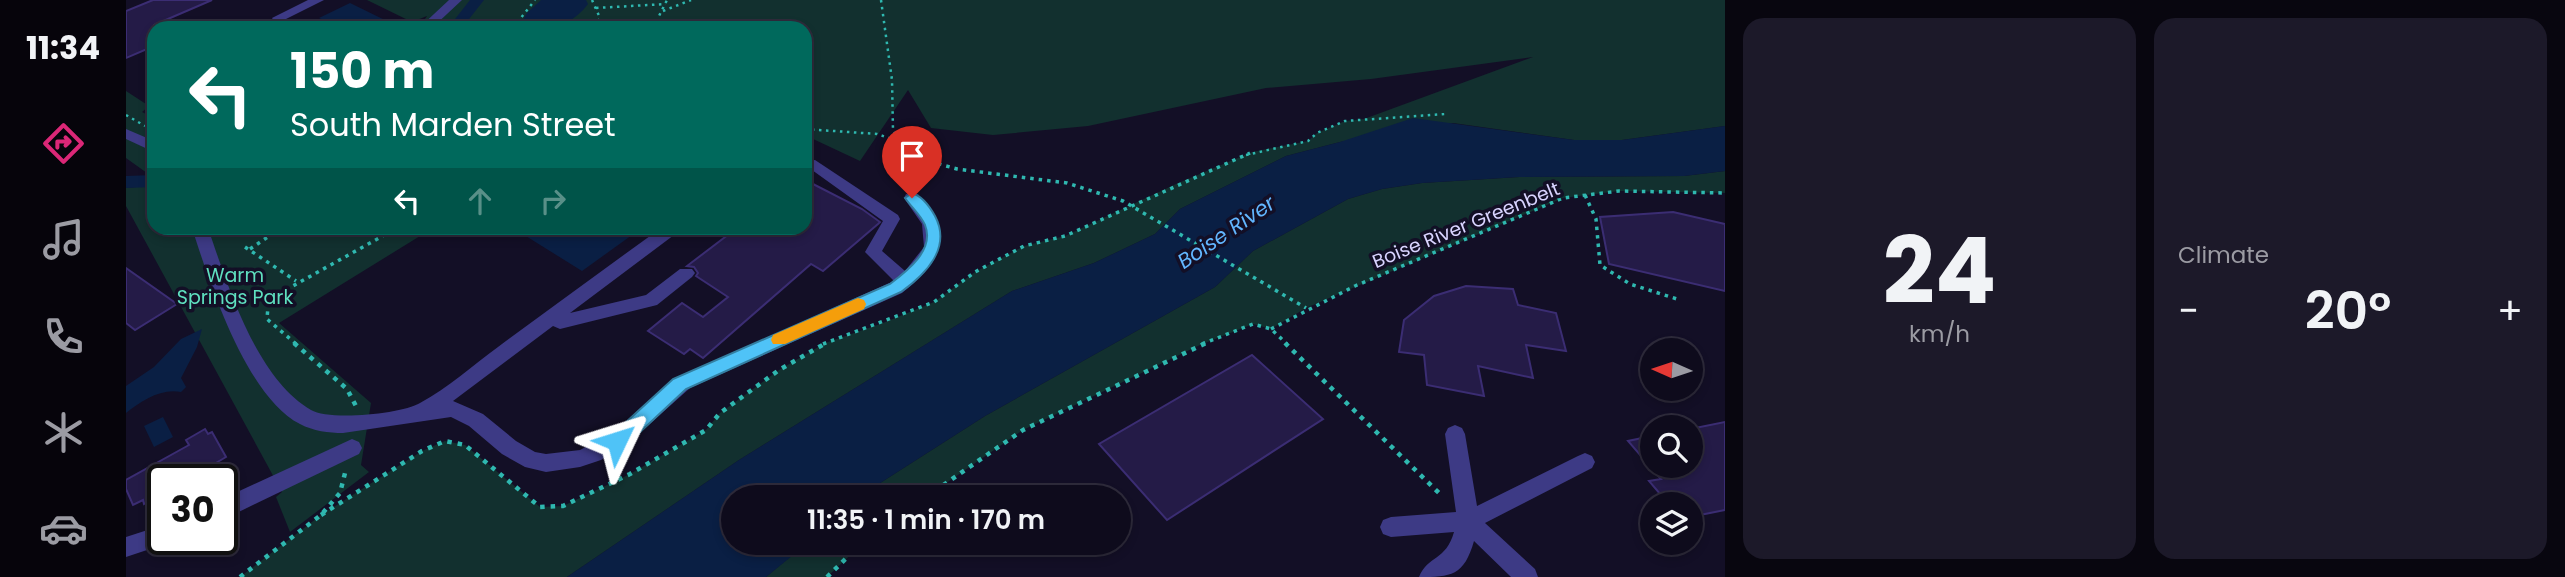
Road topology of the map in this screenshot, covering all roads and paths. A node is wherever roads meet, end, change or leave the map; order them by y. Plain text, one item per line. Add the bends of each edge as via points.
1 (295, 0) edge
2 (318, 0) edge
3 (456, 0) edge
4 (535, 0) edge
5 (592, 0) edge
6 (691, 0) edge
7 (881, 0) edge
8 (666, 2) edge
9 (282, 3) dead end
10 (596, 8) junction
11 (663, 11) junction
12 (278, 18) dead end
13 (433, 21) edge
14 (518, 21) edge
15 (598, 21) edge
16 (657, 21) edge
17 (1446, 114) dead end
18 (126, 115) edge
19 (147, 126) edge
20 (812, 129) edge
21 (126, 133) edge
22 (900, 142) junction
23 (147, 144) edge
24 (812, 165) edge
25 (1725, 193) edge
26 (1584, 195) junction
27 (912, 198) dead end
28 (1132, 206) junction
29 (202, 235) edge
30 (269, 235) edge
31 (384, 235) edge
32 (663, 235) edge
33 (686, 273) dead end
34 (296, 281) junction
35 (905, 281) junction
36 (1677, 299) dead end
37 (1306, 308) junction
38 (552, 317) junction
39 (1271, 329) junction
40 (424, 412) junction
41 (356, 424) junction
42 (1455, 434) dead end
43 (352, 448) joint
44 (1585, 462) dead end
45 (943, 485) edge
46 (1440, 494) dead end
47 (238, 502) edge
48 (321, 515) junction
49 (1468, 521) junction
50 (1391, 527) dead end
51 (147, 541) edge
52 (126, 547) edge
53 (850, 555) edge
54 (240, 577) edge
55 (827, 577) edge
56 (1430, 577) edge
57 (1527, 577) edge

1 - 9 street
2 - 12 street
3 - 13 street
4 - 14 path
5 - 10 path
6 - 11 path
7 - 22 path via 892,80 893,130
8 - 10 path
8 - 11 path
10 - 15 path
11 - 16 path
17 - 28 path via 1345,121 1308,141 1252,152
18 - 19 path
20 - 22 path via 877,134
21 - 23 street
22 - 28 path via 932,162 973,173 1067,183
24 - 35 street via 892,219 873,252
25 - 26 path, Boise River Greenbelt via 1619,191
26 - 36 path via 1596,220 1600,265 1630,284
26 - 37 path, Boise River Greenbelt via 1563,198
27 - 35 street via 934,229 932,249 918,272
28 - 37 path
28 - 48 path via 1065,236 1024,246 975,272 934,302 825,343 720,413 706,430 563,506 540,507 466,445 444,441
29 - 41 street via 237,327 282,401 300,416 328,425
30 - 34 path via 247,248
31 - 34 path
32 - 38 street
33 - 38 street via 651,300 560,322
34 - 41 path via 270,299 267,319 347,389 355,405
35 - 40 street via 680,384 629,433 606,450 580,459 543,463 524,457 471,417 450,408
37 - 39 path, Boise River Greenbelt
38 - 40 street
39 - 45 path, Boise River Greenbelt via 1253,324 1200,345 1023,430
39 - 46 path
40 - 41 street
42 - 49 street
43 - 47 street
43 - 48 path via 340,493
44 - 49 street
48 - 54 path
49 - 50 street
49 - 56 street via 1459,554
49 - 57 street
51 - 52 street
53 - 55 path

